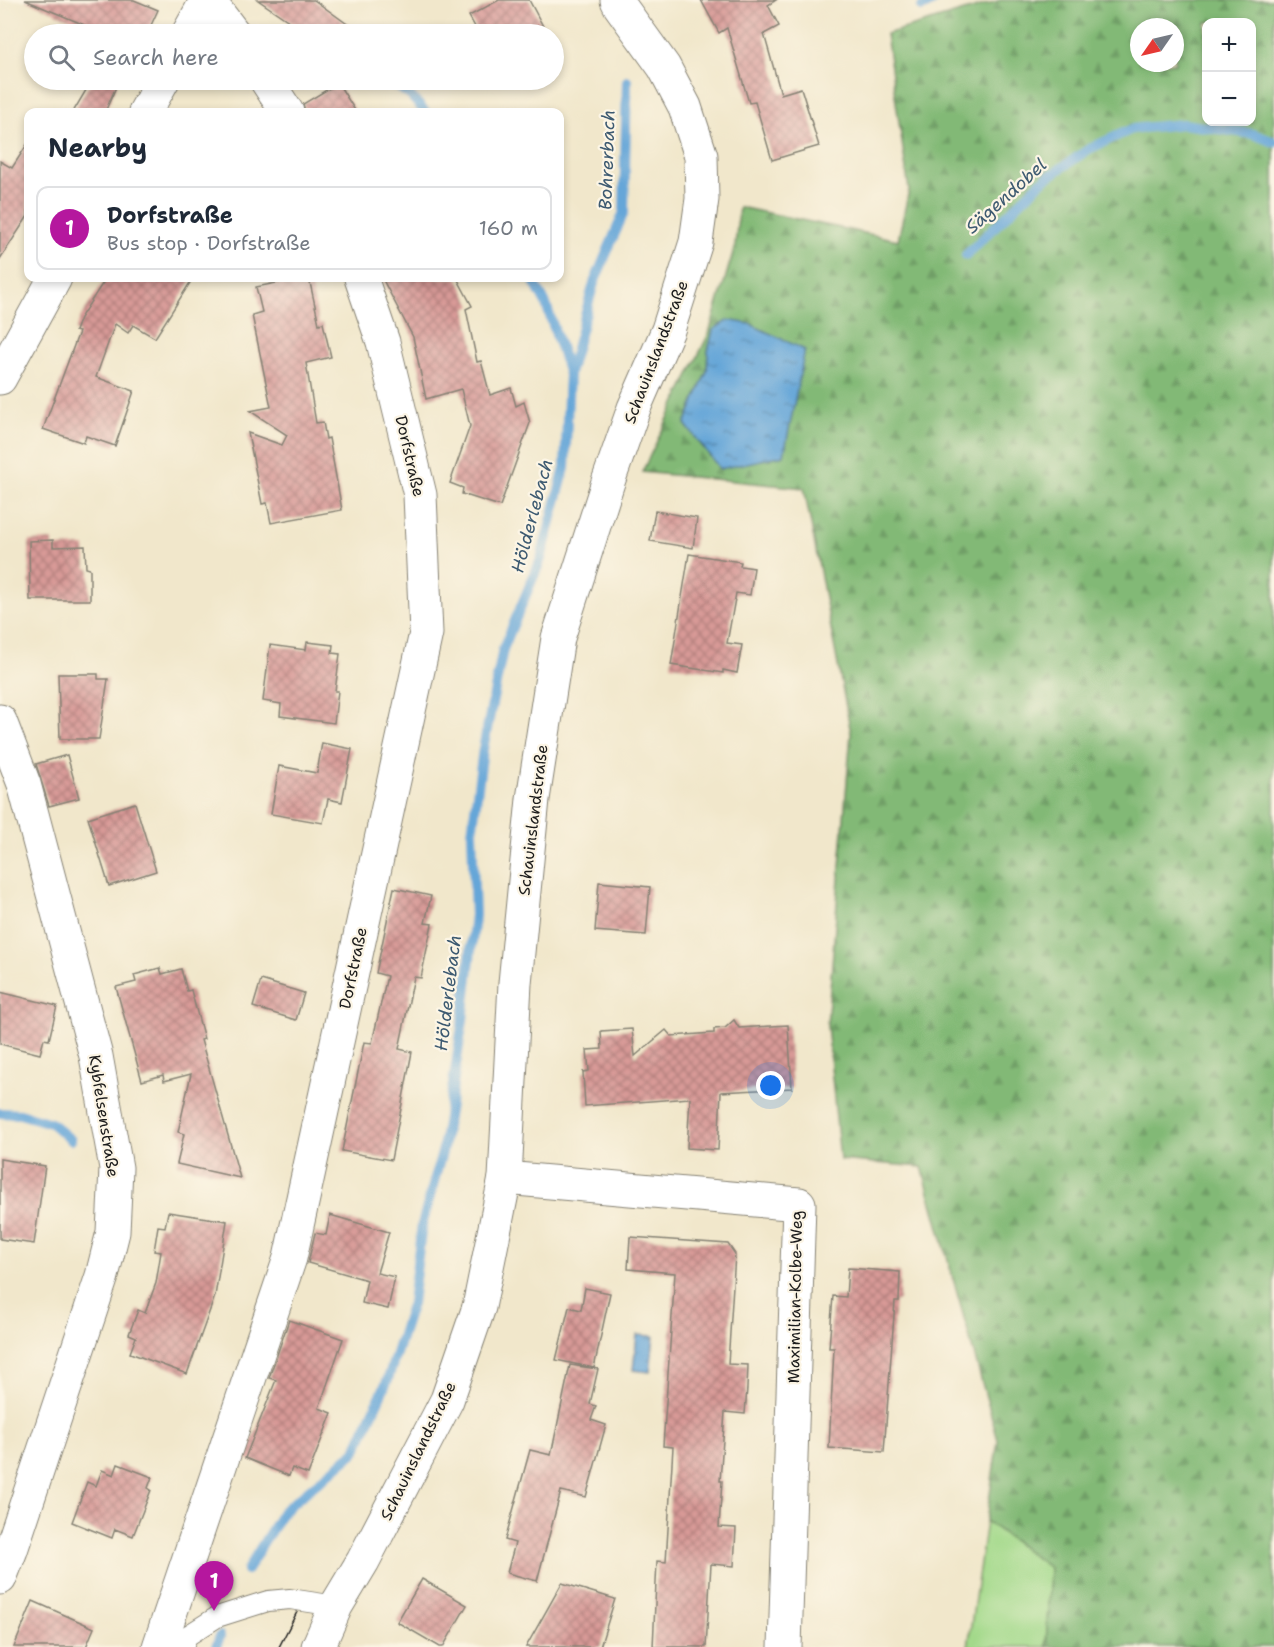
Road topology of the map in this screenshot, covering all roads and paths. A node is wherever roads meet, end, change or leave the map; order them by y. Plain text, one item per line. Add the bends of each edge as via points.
1 (208, 0) edge
2 (618, 0) edge
3 (194, 24) edge
4 (226, 24) edge
5 (158, 90) edge
6 (273, 90) edge
7 (147, 108) edge
8 (284, 108) edge
9 (53, 282) edge
10 (362, 282) edge
11 (0, 378) edge
12 (0, 721) edge
13 (505, 1178) junction
14 (0, 1578) edge
15 (336, 1606) junction
16 (159, 1647) edge
17 (183, 1647) edge
18 (318, 1647) edge
19 (785, 1647) edge

1 - 3 street
1 - 4 street
2 - 13 street, Schauinslandstraße via 685,107 701,156 702,199 696,242 668,330 634,408 558,638 531,810 515,983
5 - 7 street
6 - 8 street
9 - 11 street
10 - 16 street, Dorfstraße via 383,342 420,495 426,633 290,1258
12 - 14 street, Kybfelsenstraße via 24,784 96,1056 116,1168 113,1232 102,1276
13 - 15 street, Schauinslandstraße via 479,1307 447,1400
13 - 19 street, Maximilian-Kolbe-Weg via 799,1204
15 - 17 lane via 290,1599 268,1602 217,1617 187,1636
15 - 18 street, Schauinslandstraße

